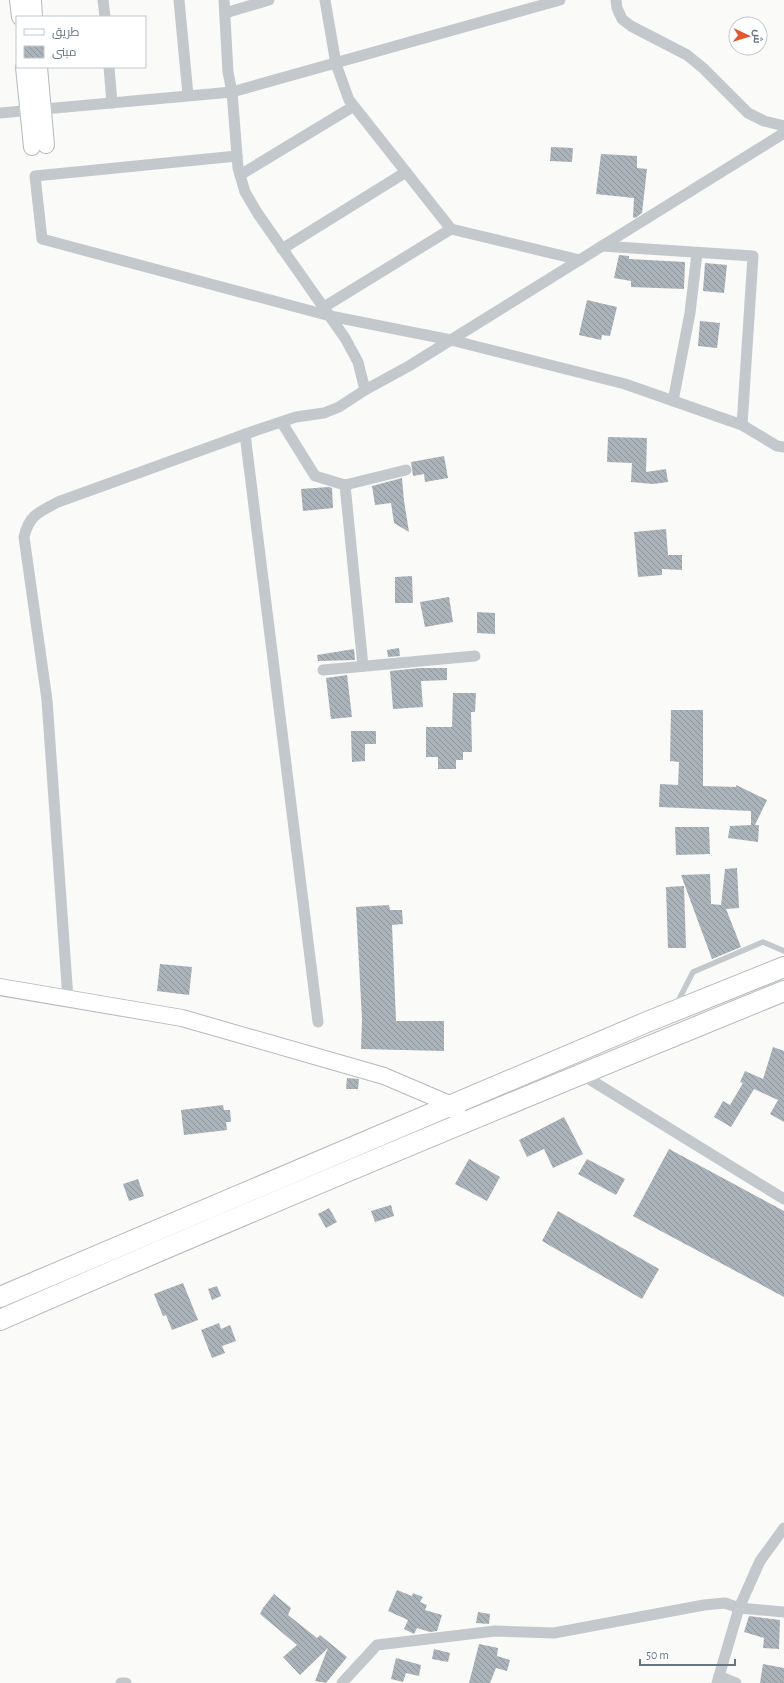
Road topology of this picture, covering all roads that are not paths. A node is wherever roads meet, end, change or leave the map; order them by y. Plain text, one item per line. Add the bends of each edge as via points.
1 (18, 0) edge
2 (33, 0) edge
3 (103, 0) edge
4 (179, 0) edge
5 (224, 0) edge
6 (269, 0) edge
7 (325, 0) edge
8 (560, 0) edge
9 (616, 0) edge
10 (530, 4) edge
11 (225, 13) junction
12 (20, 16) edge
13 (34, 16) edge
14 (104, 16) edge
15 (336, 64) junction
16 (24, 68) edge
17 (39, 68) edge
18 (109, 68) edge
19 (232, 92) junction
20 (188, 96) junction
21 (112, 102) junction
22 (35, 110) junction
23 (349, 110) dead end
24 (0, 113) edge
25 (784, 126) edge
26 (784, 133) edge
27 (39, 146) dead end
28 (237, 156) junction
29 (406, 172) junction
30 (240, 175) junction
31 (451, 229) junction
32 (602, 246) junction
33 (282, 248) junction
34 (697, 253) junction
35 (580, 260) junction
36 (327, 312) junction
37 (451, 340) junction
38 (365, 390) junction
39 (673, 401) junction
40 (742, 425) junction
41 (284, 426) dead end
42 (245, 434) junction
43 (784, 447) edge
44 (406, 470) dead end
45 (345, 485) junction
46 (475, 656) dead end
47 (363, 666) junction
48 (323, 670) dead end
49 (784, 950) edge
50 (784, 967) edge
51 (0, 987) edge
52 (784, 991) edge
53 (68, 999) junction
54 (673, 1011) junction
55 (318, 1022) dead end
56 (581, 1074) junction
57 (452, 1105) junction
58 (463, 1123) junction
59 (784, 1199) edge
60 (0, 1297) edge
61 (0, 1320) edge
62 (784, 1528) edge
63 (739, 1608) junction
64 (784, 1612) edge
65 (718, 1680) edge
66 (733, 1682) edge
67 (121, 1683) edge
68 (126, 1683) edge
69 (342, 1683) edge

1 - 12 street
2 - 13 street
3 - 14 street
4 - 20 street
5 - 11 street
6 - 11 street
7 - 15 street
8 - 10 street
9 - 25 street via 616,8 622,19 630,26 687,55 748,113 764,121
10 - 15 street
11 - 19 street via 228,72
15 - 19 street
15 - 29 street via 349,100
16 - 22 street
17 - 22 street
18 - 21 street
19 - 20 street
19 - 28 street
20 - 21 street
21 - 22 street
22 - 24 street
22 - 27 street
23 - 30 street
26 - 32 street
28 - 30 street
28 - 36 street via 35,176 42,239
29 - 31 street
29 - 33 street
30 - 33 street via 245,192
31 - 35 street
31 - 36 street
32 - 34 street
32 - 35 street
33 - 36 street
34 - 39 street via 690,313
34 - 40 street via 753,256
35 - 37 street
36 - 37 street
36 - 38 street via 358,362
37 - 38 street
37 - 39 street via 625,384
38 - 42 street via 339,407 324,413 296,417
39 - 40 street
40 - 43 street via 777,446
41 - 45 street via 315,476
42 - 53 street via 58,502 31,518 26,526 24,537 47,700
42 - 55 street
44 - 45 street
45 - 47 street
46 - 47 street
47 - 48 street
49 - 54 lane via 763,942 693,972
50 - 54 highway
51 - 53 street
52 - 56 highway
53 - 57 street via 182,1018 384,1076
54 - 57 highway
56 - 58 highway
56 - 59 street
57 - 58 street
57 - 60 highway
58 - 61 highway
62 - 63 street via 760,1561
63 - 64 street
63 - 65 street
63 - 69 street via 725,1603 704,1604 554,1633 495,1631 377,1645
65 - 66 street
67 - 68 street

